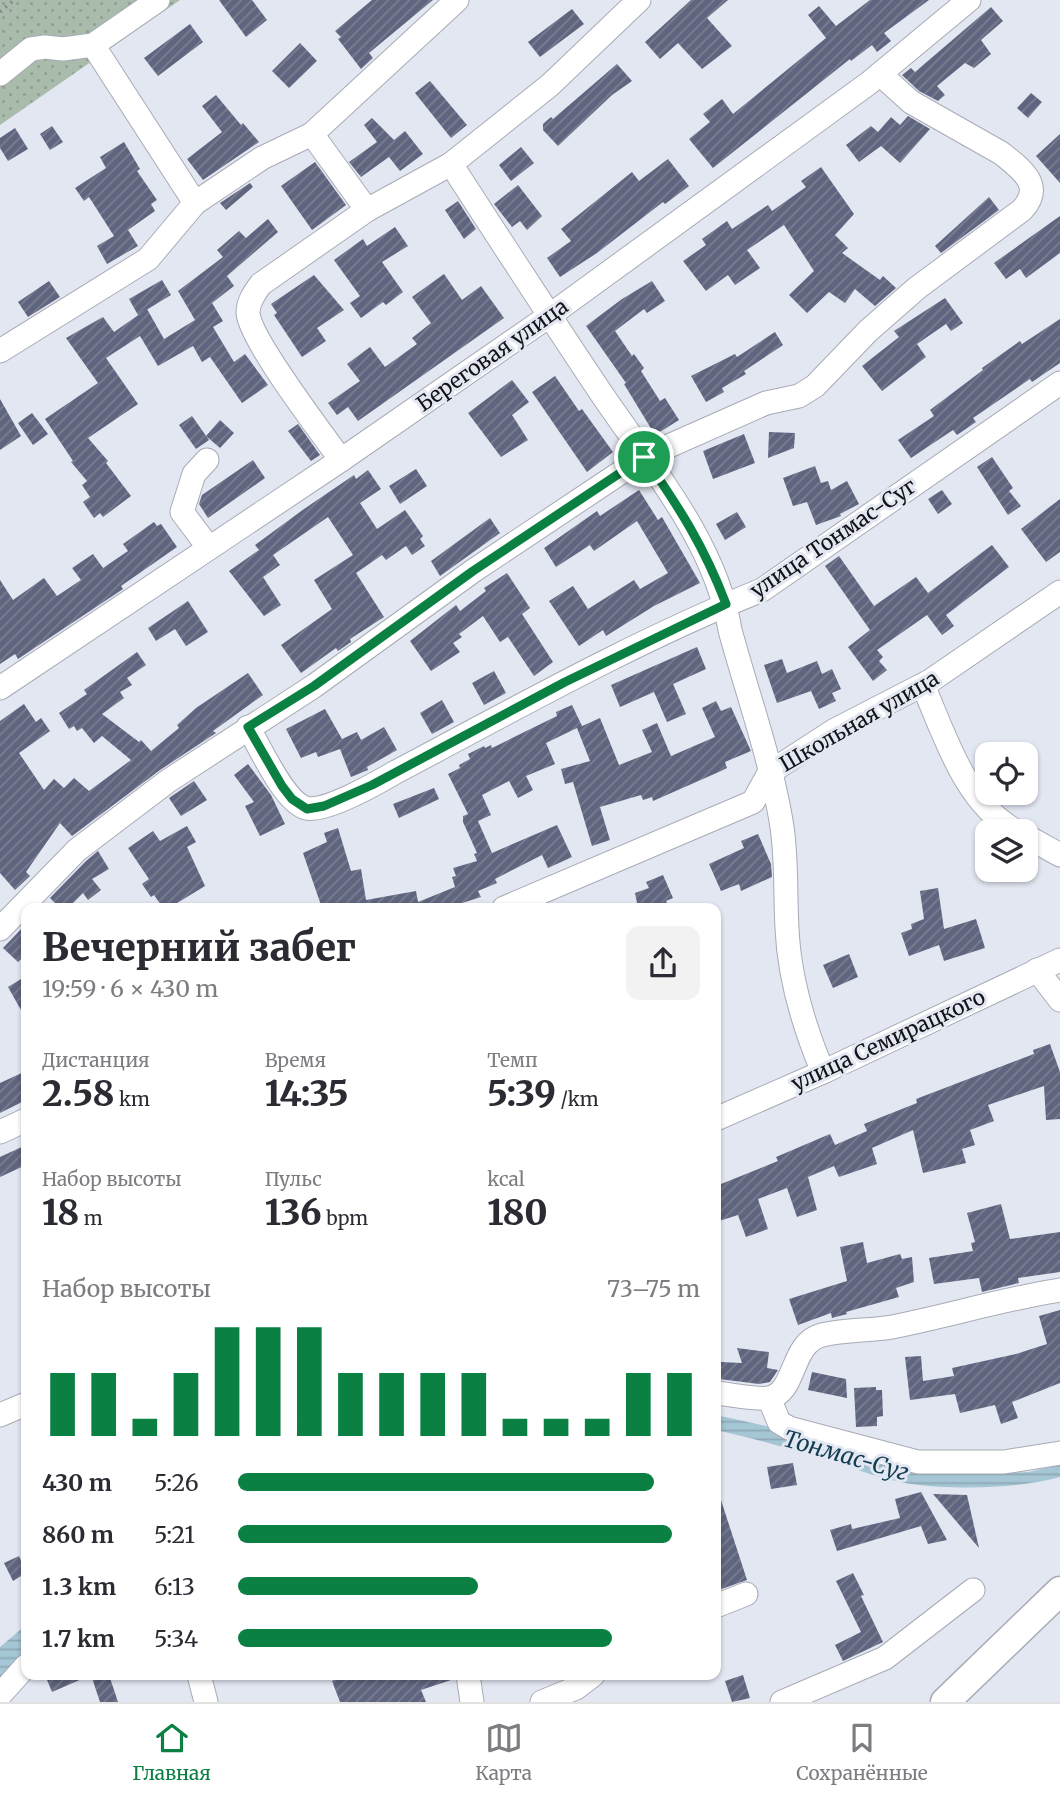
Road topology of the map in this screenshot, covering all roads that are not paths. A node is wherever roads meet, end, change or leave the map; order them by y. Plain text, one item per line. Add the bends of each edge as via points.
1 (158, 0) edge
2 (457, 0) edge
3 (639, 0) edge
4 (969, 0) edge
5 (128, 9) edge
6 (93, 45) junction
7 (0, 74) edge
8 (880, 74) junction
9 (312, 134) junction
10 (451, 164) junction
11 (195, 203) junction
12 (367, 210) junction
13 (549, 316) junction
14 (0, 351) edge
15 (1060, 383) edge
16 (644, 457) junction
17 (207, 460) dead end
18 (341, 460) junction
19 (209, 548) junction
20 (1060, 592) edge
21 (726, 604) junction
22 (923, 685) junction
23 (0, 688) edge
24 (248, 727) junction
25 (769, 773) junction
26 (999, 819) edge
27 (1038, 843) edge
28 (1060, 855) edge
29 (25, 903) edge
30 (517, 903) edge
31 (21, 907) edge
32 (0, 929) edge
33 (1060, 960) edge
34 (1037, 970) junction
35 (1060, 1000) edge
36 (823, 1072) junction
37 (721, 1117) edge
38 (21, 1122) edge
39 (0, 1132) edge
40 (1060, 1290) edge
41 (721, 1393) edge
42 (769, 1398) junction
43 (21, 1406) edge
44 (0, 1415) edge
45 (1060, 1453) edge
46 (973, 1590) dead end
47 (1060, 1591) edge
48 (746, 1594) dead end
49 (721, 1604) edge
50 (21, 1672) edge
51 (200, 1680) edge
52 (469, 1680) edge
53 (585, 1688) edge
54 (0, 1695) edge
55 (206, 1702) edge
56 (472, 1702) edge
57 (542, 1702) edge
58 (782, 1702) edge
59 (944, 1702) edge

1 - 5 street
2 - 9 street
3 - 10 street via 550,85
4 - 8 street, Береговая улица
5 - 6 street
6 - 7 street via 31,49
6 - 11 street
8 - 13 street, Береговая улица
8 - 16 street via 911,102 1014,163 1032,185 1026,205 917,288 868,331 826,377 799,396 766,403
9 - 11 street via 262,158
9 - 12 street
10 - 12 street
10 - 13 street
11 - 14 street via 148,259
12 - 18 street via 261,284 250,299 248,313 260,342
13 - 16 street
13 - 18 street, Береговая улица
15 - 21 street, улица Тонмас-Суг via 762,590
16 - 21 street via 685,516
16 - 24 street
17 - 19 street via 194,474 182,512
18 - 19 street, Береговая улица
19 - 23 street, Береговая улица
20 - 22 street, Школьная улица
21 - 24 street, улица Тонмас-Суг via 324,806 307,809 292,799
21 - 25 street
22 - 25 street, Школьная улица via 835,730
22 - 26 street via 974,793
24 - 29 street via 77,850
25 - 30 street, Школьная улица via 753,802
25 - 36 street via 787,864 791,969
27 - 28 street
31 - 32 street
33 - 34 street, улица Семирацкого
34 - 35 street
34 - 36 street, улица Семирацкого
36 - 37 street, улица Семирацкого
38 - 39 street
40 - 42 street via 891,1327 823,1335 803,1346 788,1381
41 - 42 street
42 - 45 street via 779,1422 789,1428 918,1462 1004,1462
43 - 44 street
46 - 58 street via 885,1658
47 - 59 main road
48 - 49 street
50 - 54 street
51 - 55 street
52 - 56 street
53 - 57 street

